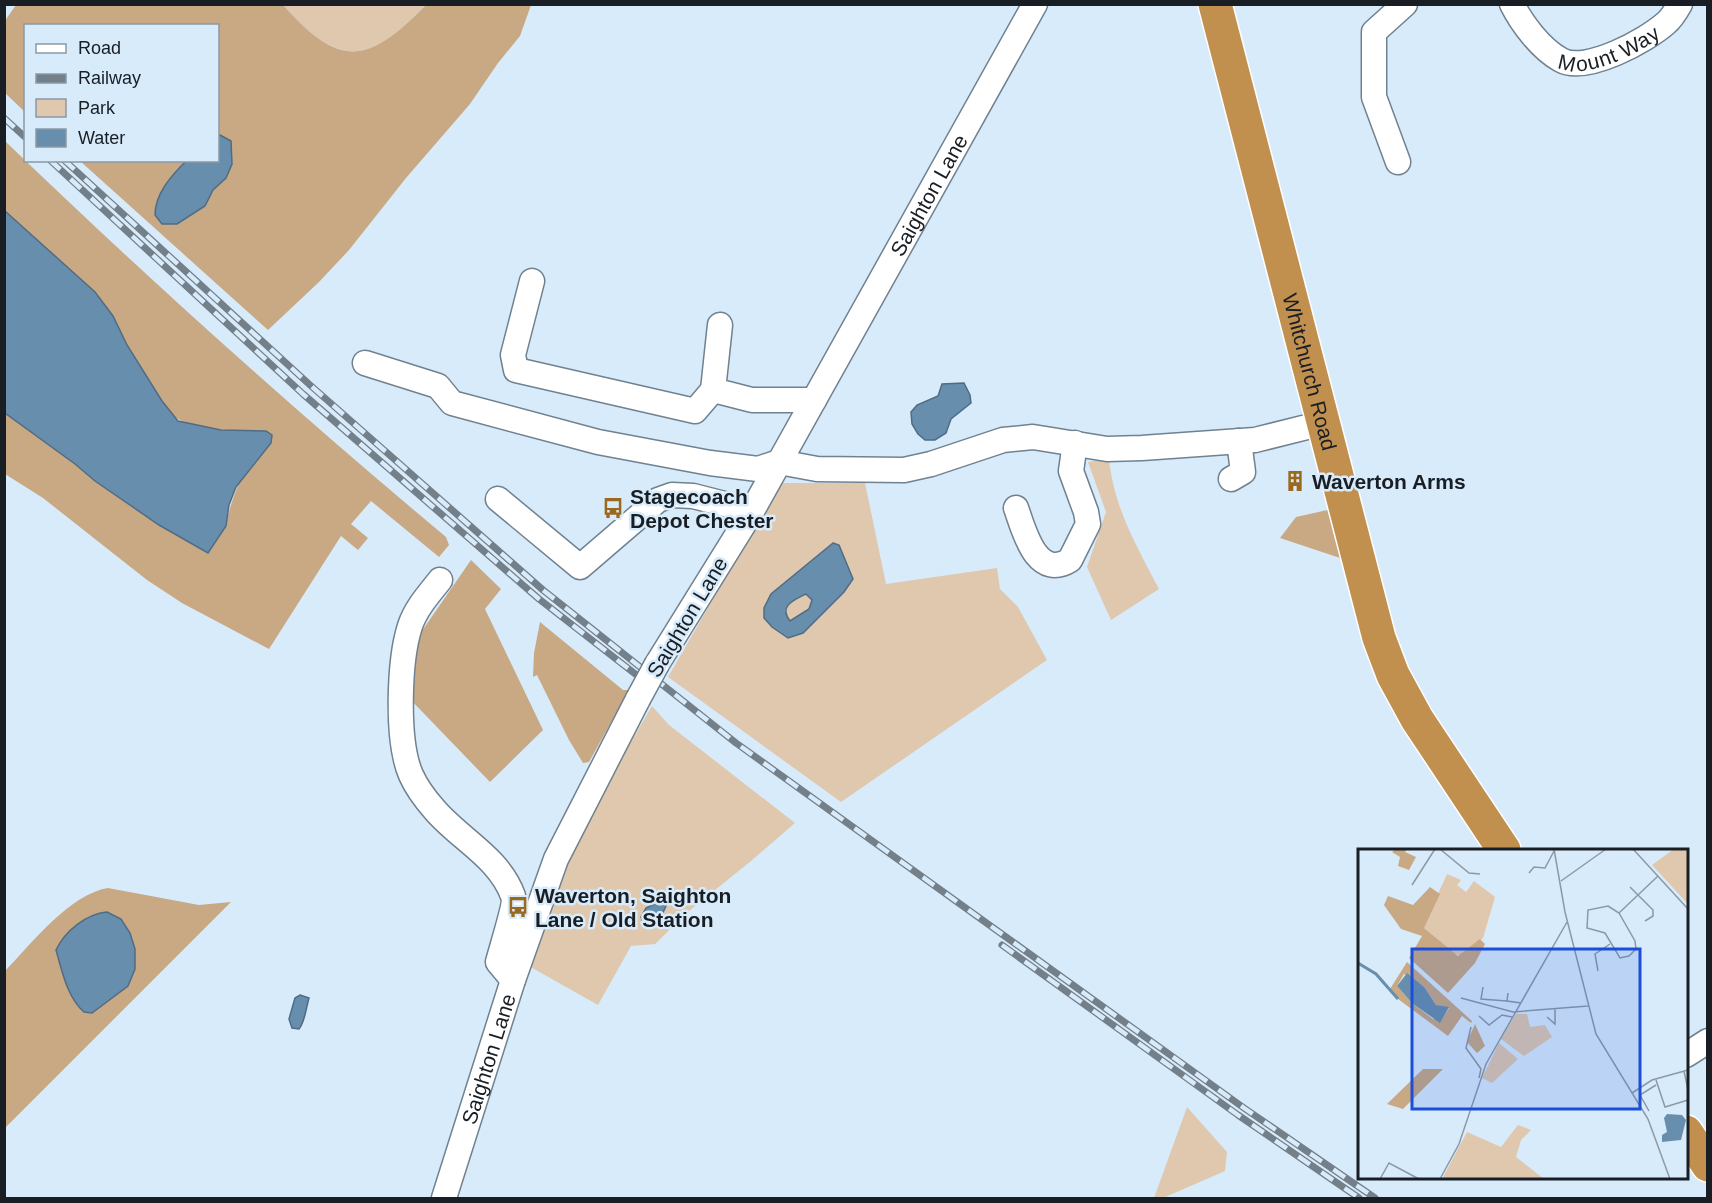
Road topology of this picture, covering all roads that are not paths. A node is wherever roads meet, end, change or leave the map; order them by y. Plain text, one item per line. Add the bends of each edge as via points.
1 (1035, 4) edge
2 (1215, 4) edge
3 (1405, 4) edge
4 (1512, 4) edge
5 (1680, 4) edge
6 (1398, 162) dead end
7 (532, 281) dead end
8 (720, 325) dead end
9 (365, 363) dead end
10 (713, 390) junction
11 (814, 400) junction
12 (1323, 423) junction
13 (1239, 441) junction
14 (1075, 443) junction
15 (779, 462) junction
16 (1231, 479) dead end
17 (498, 499) dead end
18 (1016, 508) dead end
19 (752, 512) junction
20 (440, 580) dead end
21 (1503, 849) edge
22 (513, 980) junction
23 (1707, 1041) edge
24 (1688, 1054) edge
25 (1688, 1135) edge
26 (1707, 1166) edge
27 (444, 1198) edge

1 - 11 street, Saighton Lane
2 - 12 highway, Whitchurch Road
3 - 6 street via 1374,32 1374,97
4 - 5 street, Mount Way via 1543,46 1563,61 1590,62 1632,46 1668,22
7 - 10 street via 513,355 516,370 695,411
8 - 10 street
9 - 15 street via 438,386 452,403 598,442 758,469
10 - 11 street via 752,400
11 - 15 street, Saighton Lane
12 - 13 street
12 - 21 highway, Whitchurch Road via 1379,638 1393,675
13 - 14 street via 1107,449
13 - 16 street via 1243,472
14 - 15 street via 1033,437 1003,440 904,470 818,469
14 - 18 street via 1071,471 1088,524 1070,560 1056,564 1039,559 1028,543
15 - 19 street, Saighton Lane
17 - 19 street via 580,567 658,500 672,495 693,496
19 - 22 street, Saighton Lane, bridge via 657,664 556,859
20 - 22 street via 411,624 403,654 403,744 411,775 434,810 503,874 514,899 498,962
22 - 27 street, Saighton Lane
23 - 24 street
25 - 26 highway

